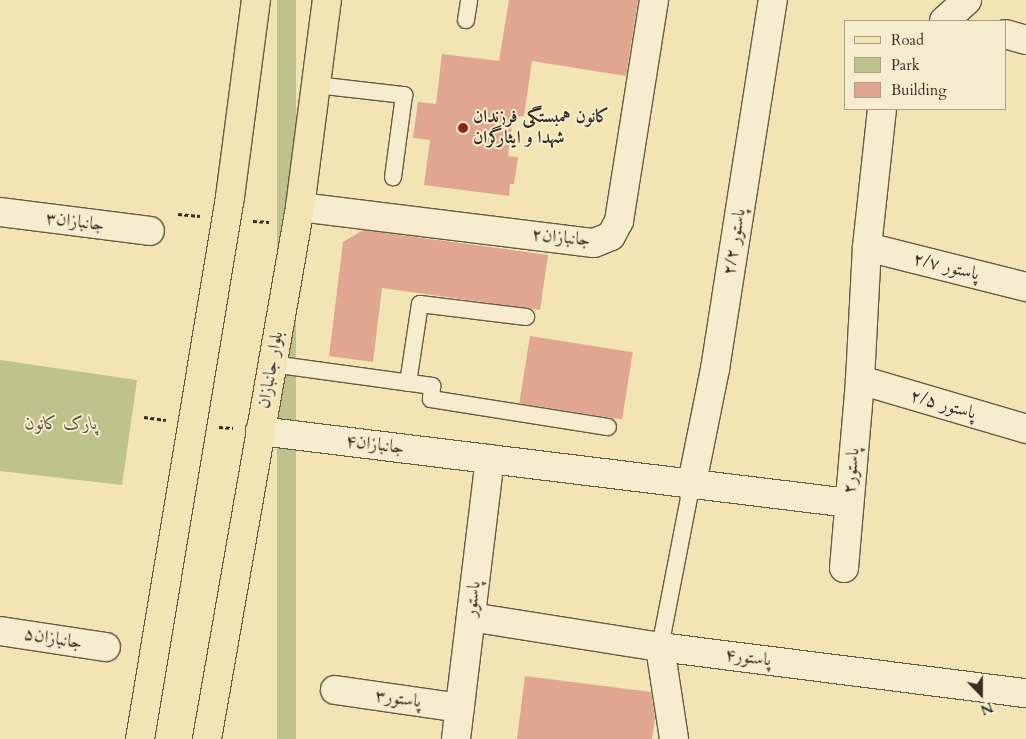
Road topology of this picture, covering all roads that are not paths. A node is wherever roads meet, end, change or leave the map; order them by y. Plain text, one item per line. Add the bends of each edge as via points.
1 (256, 0) edge
2 (327, 0) edge
3 (469, 0) edge
4 (654, 0) edge
5 (773, 0) edge
6 (466, 20) dead end
7 (1006, 34) edge
8 (1026, 40) edge
9 (316, 85) junction
10 (882, 110) edge
11 (393, 177) dead end
12 (300, 207) junction
13 (0, 212) edge
14 (150, 231) dead end
15 (867, 247) junction
16 (1026, 286) edge
17 (526, 317) dead end
18 (272, 364) junction
19 (860, 380) junction
20 (408, 383) junction
21 (608, 427) dead end
22 (1026, 429) edge
23 (260, 431) junction
24 (490, 459) junction
25 (692, 483) junction
26 (849, 503) junction
27 (844, 568) dead end
28 (471, 617) junction
29 (0, 631) edge
30 (106, 647) dead end
31 (660, 647) junction
32 (335, 690) dead end
33 (1026, 693) edge
34 (460, 708) junction
35 (140, 739) edge
36 (207, 739) edge
37 (456, 739) edge
38 (674, 739) edge

1 - 35 main road via 230,197
2 - 9 main road, بلوار جانبازان
3 - 6 lane
4 - 12 street, جانبازان۲ via 619,221 611,236 594,243
5 - 25 street, پاستور ۲/۲ via 715,369
7 - 8 street
9 - 11 lane via 404,95
9 - 12 main road, بلوار جانبازان
10 - 15 street, پاستور۲
12 - 18 main road, بلوار جانبازان
13 - 14 street, جانبازان۳
15 - 16 street, پاستور ۲/۷
15 - 19 street, پاستور۲
17 - 20 lane via 420,304
18 - 20 lane
18 - 23 main road, بلوار جانبازان
19 - 22 street, پاستور ۲/۵
19 - 26 street, پاستور۲
20 - 21 lane via 432,386 431,399
23 - 24 street, جانبازان۴
23 - 36 main road, بلوار جانبازان
24 - 25 street, پاستور۲
24 - 28 street, پاستور
25 - 26 street, پاستور۲
25 - 31 lane
26 - 27 street
28 - 31 street, پاستور۴
28 - 34 street, پاستور
29 - 30 street, جانبازان۵
31 - 33 street, پاستور۴
31 - 38 street
32 - 34 street, پاستور۳
34 - 37 street, پاستور

